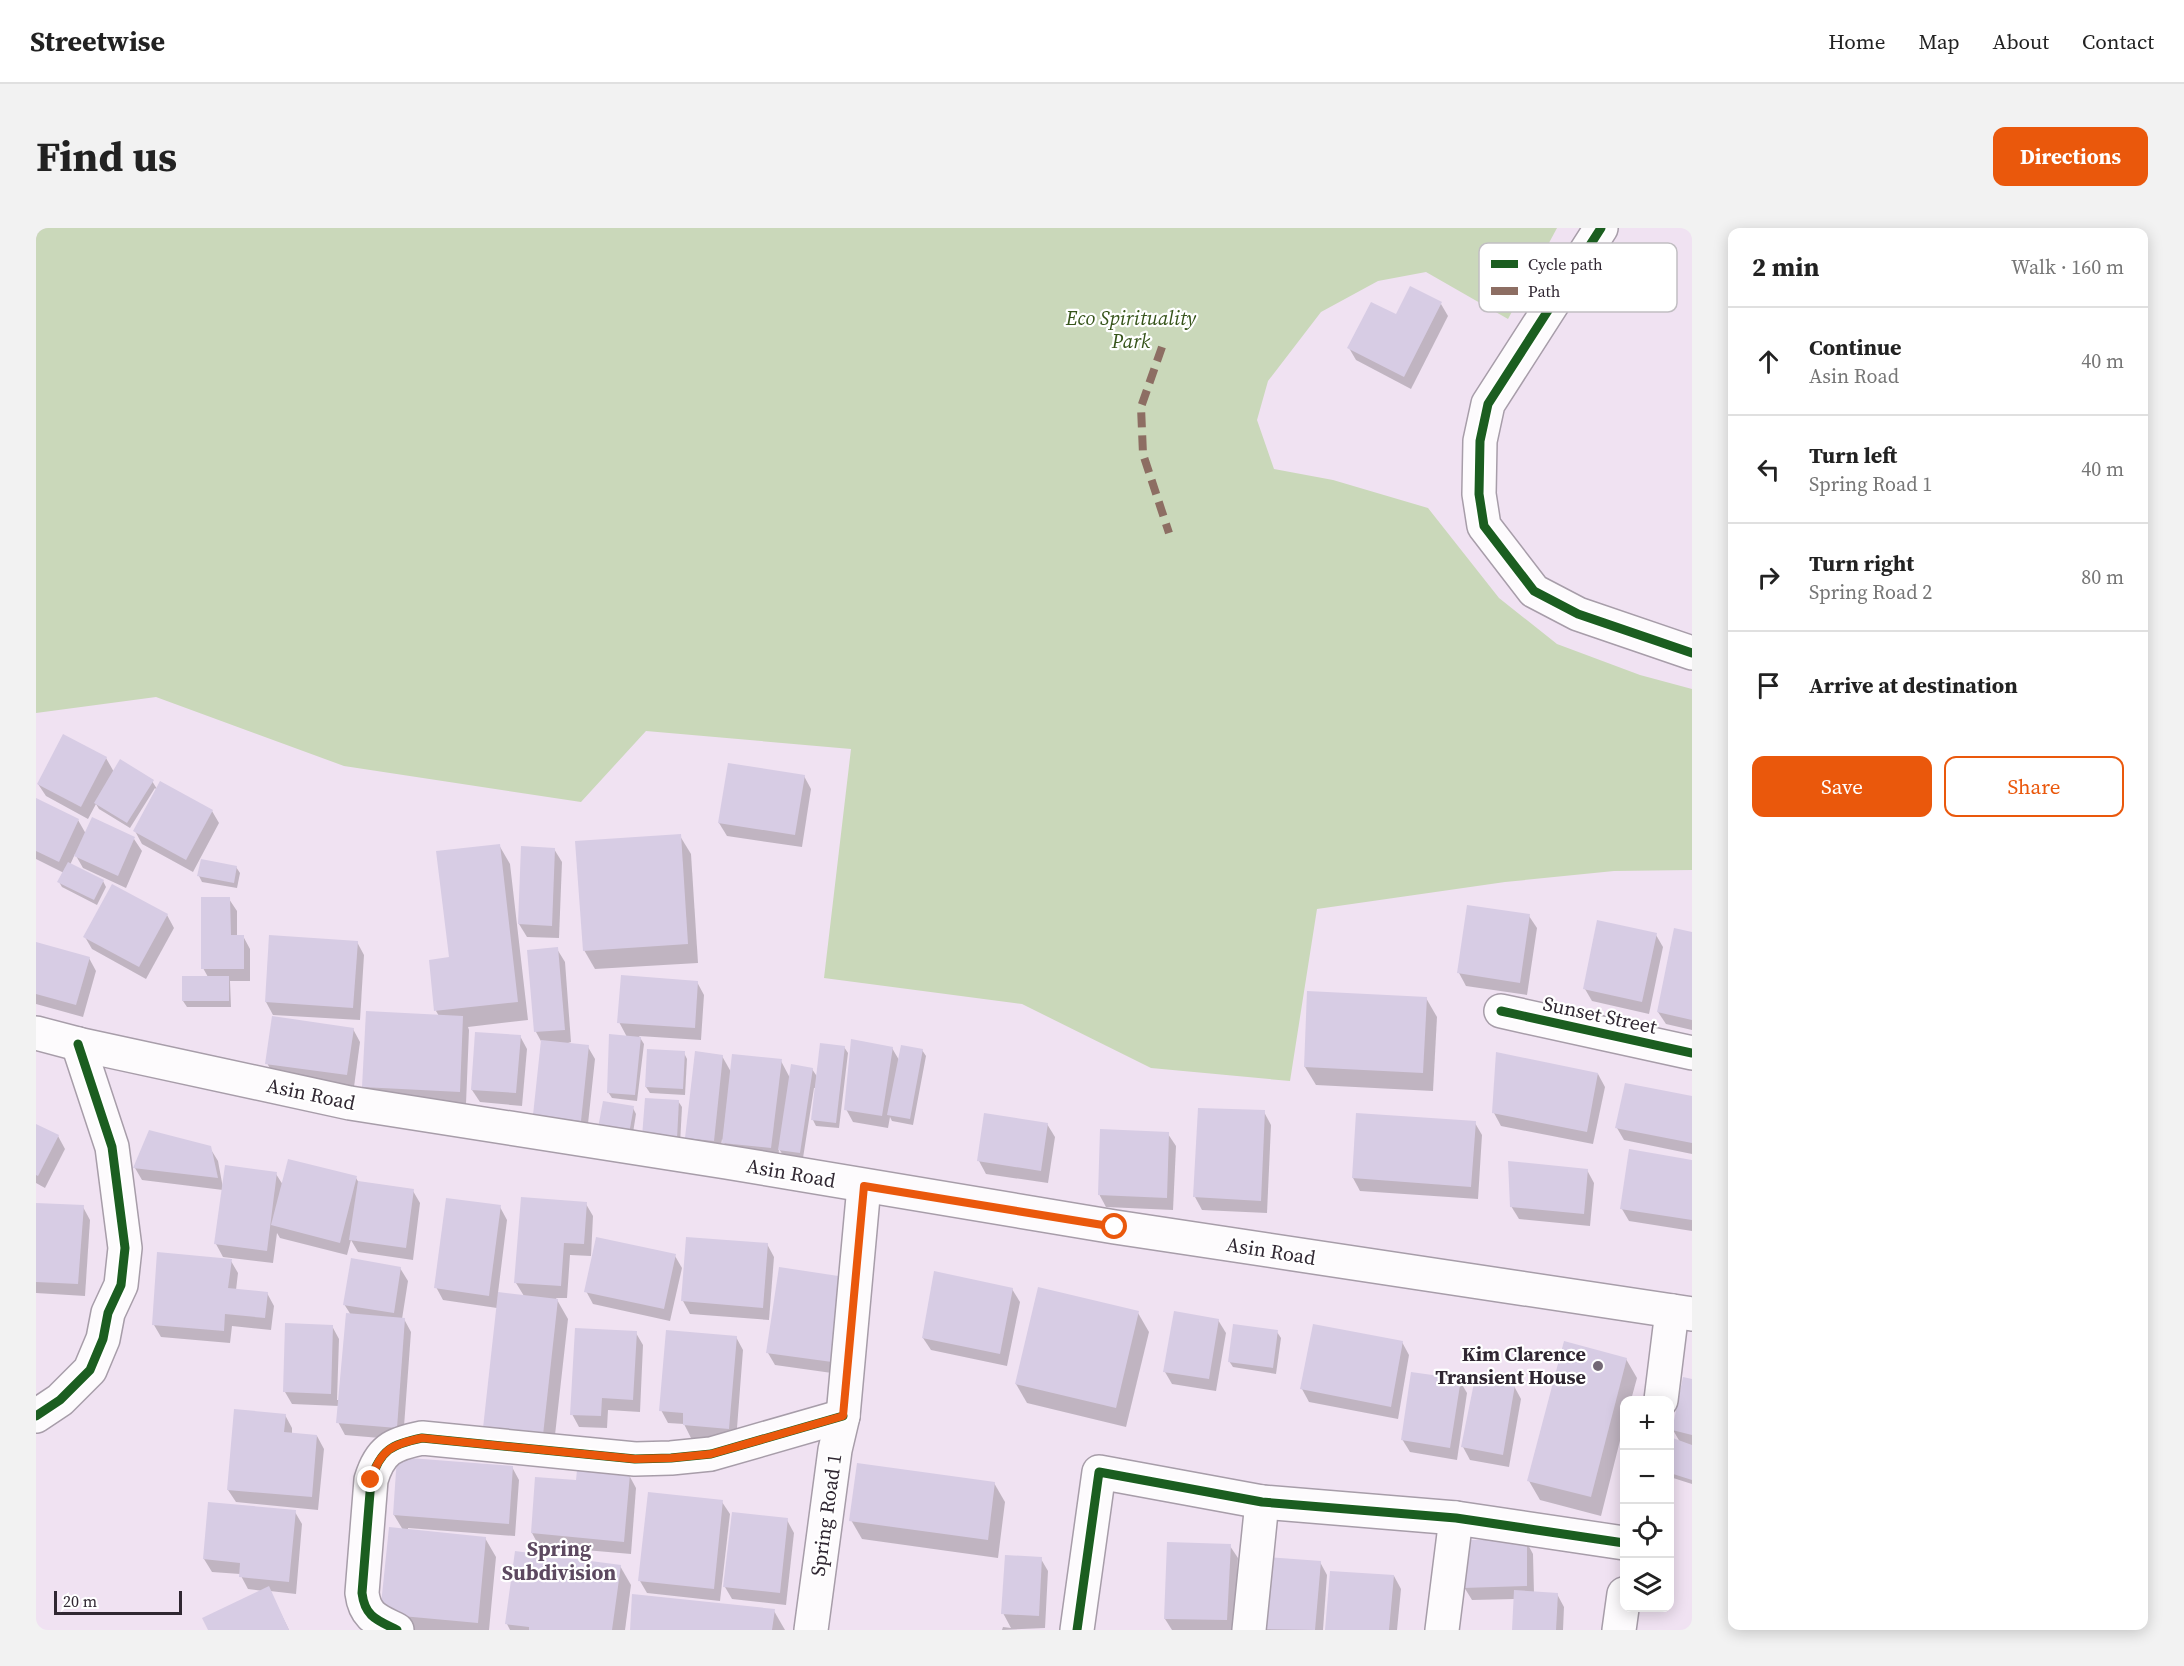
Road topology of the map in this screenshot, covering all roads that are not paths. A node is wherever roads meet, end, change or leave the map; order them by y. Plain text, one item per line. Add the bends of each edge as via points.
1 (1601, 228) edge
2 (1591, 243) edge
3 (1547, 312) edge
4 (1692, 653) edge
5 (1501, 1011) dead end
6 (36, 1033) edge
7 (78, 1044) junction
8 (1692, 1053) edge
9 (864, 1186) junction
10 (1682, 1313) edge
11 (1662, 1396) edge
12 (36, 1416) edge
13 (843, 1416) junction
14 (1262, 1502) junction
15 (1456, 1518) junction
16 (1620, 1542) edge
17 (1622, 1612) edge
18 (397, 1630) edge
19 (812, 1630) edge
20 (1077, 1630) edge
21 (1249, 1630) edge
22 (1442, 1630) edge
23 (1619, 1630) edge

1 - 2 street
3 - 4 street via 1488,404 1480,441 1479,494 1484,526 1534,591 1578,614
5 - 8 street, Sunset Street
6 - 7 street, Asin Road
7 - 9 street, Asin Road via 350,1103
7 - 12 street via 112,1147 125,1248 121,1285 90,1370 60,1400
9 - 10 street, Asin Road
9 - 13 street, Spring Road 1
10 - 11 street
13 - 18 street via 711,1454 671,1458 635,1459 422,1438 398,1443 375,1466 371,1480 362,1593 363,1605 371,1617
13 - 19 street, Spring Road 1 via 834,1450
14 - 15 street
14 - 20 street via 1099,1472
14 - 21 street
15 - 16 street
15 - 22 street
17 - 23 street

